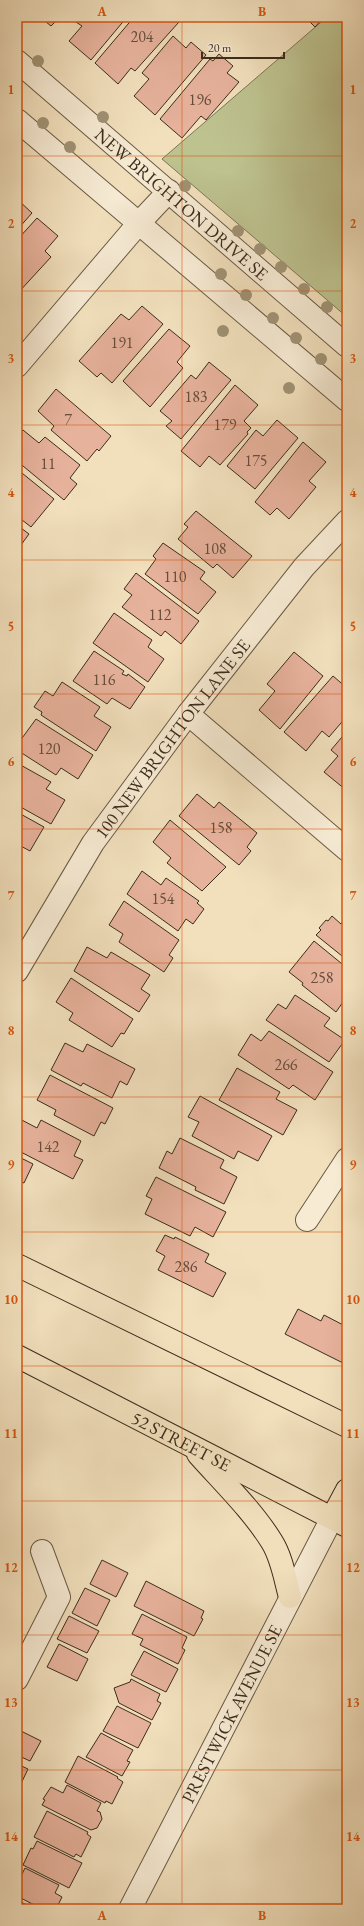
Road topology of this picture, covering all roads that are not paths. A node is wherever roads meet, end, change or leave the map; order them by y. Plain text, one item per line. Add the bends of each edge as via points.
1 (17, 61) edge
2 (17, 120) edge
3 (169, 191) junction
4 (139, 223) junction
5 (347, 346) edge
6 (17, 366) edge
7 (347, 400) edge
8 (347, 521) edge
9 (188, 714) junction
10 (347, 850) edge
11 (17, 971) edge
12 (347, 1159) edge
13 (307, 1220) dead end
14 (17, 1265) edge
15 (17, 1356) edge
16 (347, 1426) edge
17 (190, 1444) junction
18 (347, 1490) edge
19 (342, 1520) edge
20 (42, 1551) dead end
21 (290, 1597) junction
22 (17, 1679) edge
23 (130, 1909) edge

1 - 3 street, NEW BRIGHTON DRIVE SE
2 - 4 street
3 - 4 street
3 - 5 street, NEW BRIGHTON DRIVE SE
4 - 6 street
4 - 7 street
8 - 9 street, 100 NEW BRIGHTON LANE SE via 304,567
9 - 10 street
9 - 11 street, 100 NEW BRIGHTON LANE SE via 93,843
12 - 13 street
14 - 16 main road
15 - 17 main road, 52 STREET SE
17 - 19 main road, 52 STREET SE
17 - 21 main road via 272,1542 280,1559
18 - 19 main road
19 - 21 street, PRESTWICK AVENUE SE
20 - 22 street via 59,1597
21 - 23 street, PRESTWICK AVENUE SE

